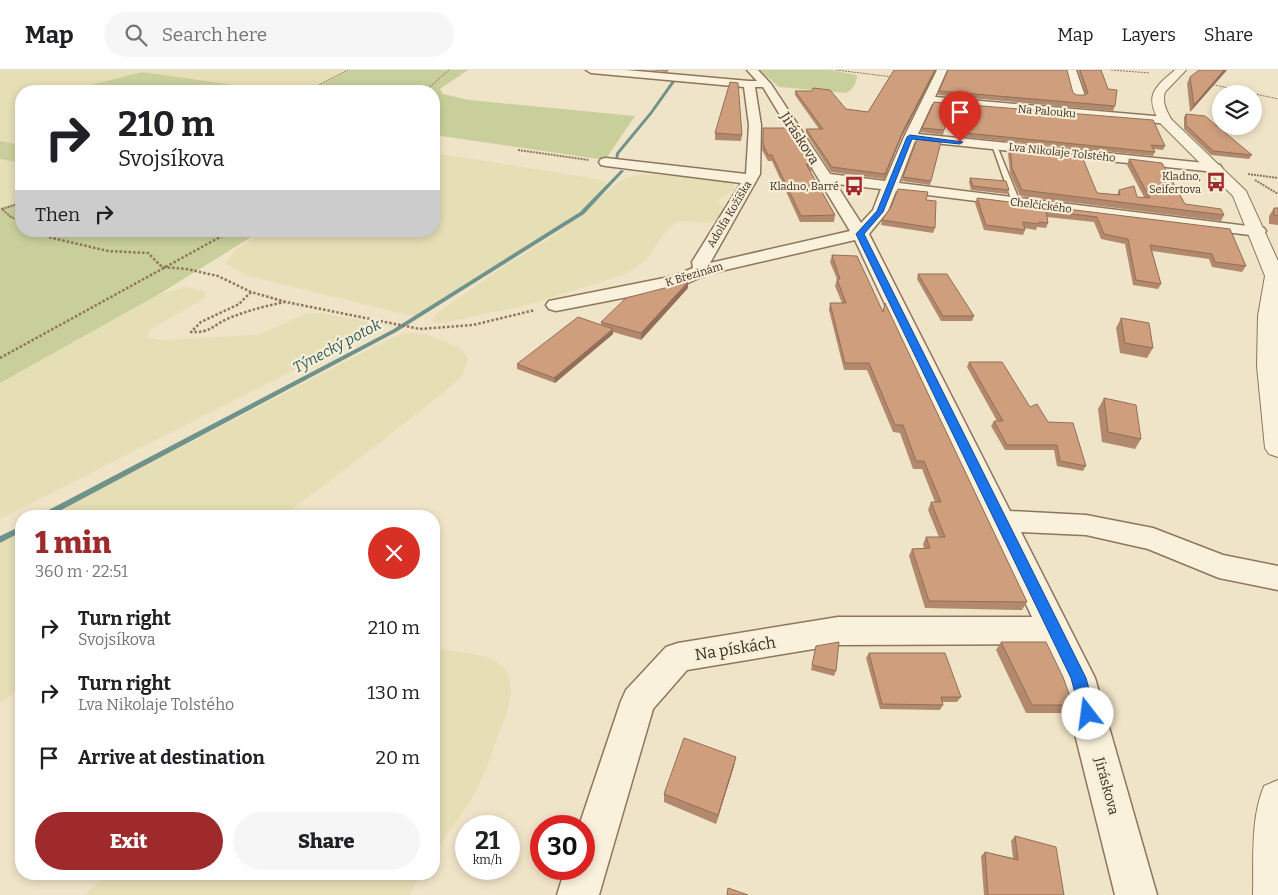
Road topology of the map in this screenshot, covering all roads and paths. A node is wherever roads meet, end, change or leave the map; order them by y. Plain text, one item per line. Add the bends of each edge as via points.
1 (348, 70) edge
2 (449, 70) edge
3 (591, 70) edge
4 (836, 70) edge
5 (1070, 70) edge
6 (1181, 70) edge
7 (940, 76) edge
8 (756, 80) edge
9 (319, 85) edge
10 (433, 85) edge
11 (1080, 96) edge
12 (928, 100) junction
13 (1166, 122) junction
14 (910, 137) junction
15 (994, 146) junction
16 (518, 150) dead end
17 (606, 162) joint
18 (1215, 168) junction
19 (825, 178) junction
20 (749, 180) junction
21 (890, 186) junction
22 (1016, 202) junction
23 (15, 205) edge
24 (15, 219) edge
25 (1258, 231) junction
26 (860, 234) junction
27 (48, 237) edge
28 (220, 237) edge
29 (165, 267) junction
30 (702, 270) junction
31 (250, 292) junction
32 (286, 302) junction
33 (556, 305) joint
34 (0, 358) edge
35 (1278, 448) edge
36 (1001, 521) junction
37 (1278, 578) edge
38 (1055, 630) junction
39 (1278, 800) edge
40 (578, 895) edge
41 (1136, 895) edge
42 (1275, 895) edge

1 - 9 path
2 - 10 path
3 - 8 street
4 - 7 path
5 - 11 street
6 - 13 street via 1161,87 1157,98 1157,108
7 - 12 street
8 - 19 street, Jiráskova
8 - 20 street, Adolfa Kožíška via 753,174
12 - 13 street, Na Palouku
12 - 14 street
13 - 18 street
14 - 15 street, Lva Nikolaje Tolstého
14 - 21 street
15 - 18 street, Lva Nikolaje Tolstého
15 - 22 lane
16 - 17 path
17 - 20 street
18 - 25 street via 1240,194
19 - 21 street, Chelčického
19 - 26 street, Jiráskova
20 - 30 street, Adolfa Kožíška via 701,262
21 - 22 street, Chelčického
21 - 26 street via 880,212
22 - 25 street, Chelčického
23 - 24 path via 2,209
25 - 35 street via 1276,276 1268,316 1268,366
26 - 30 street, K Březinám
26 - 36 street, Jiráskova
27 - 29 path via 108,251 148,253
28 - 29 path
29 - 31 path via 218,276
29 - 34 path
30 - 33 street, K Březinám via 679,281
31 - 32 path
31 - 32 path via 239,304 201,322 191,332 206,333 226,320
32 - 33 path via 420,329 473,325
36 - 37 street via 1086,526 1153,539 1219,566
36 - 38 street, Jiráskova
38 - 40 street, Na pískách via 838,631 678,657 638,701
38 - 41 street, Jiráskova via 1078,678
39 - 42 street

